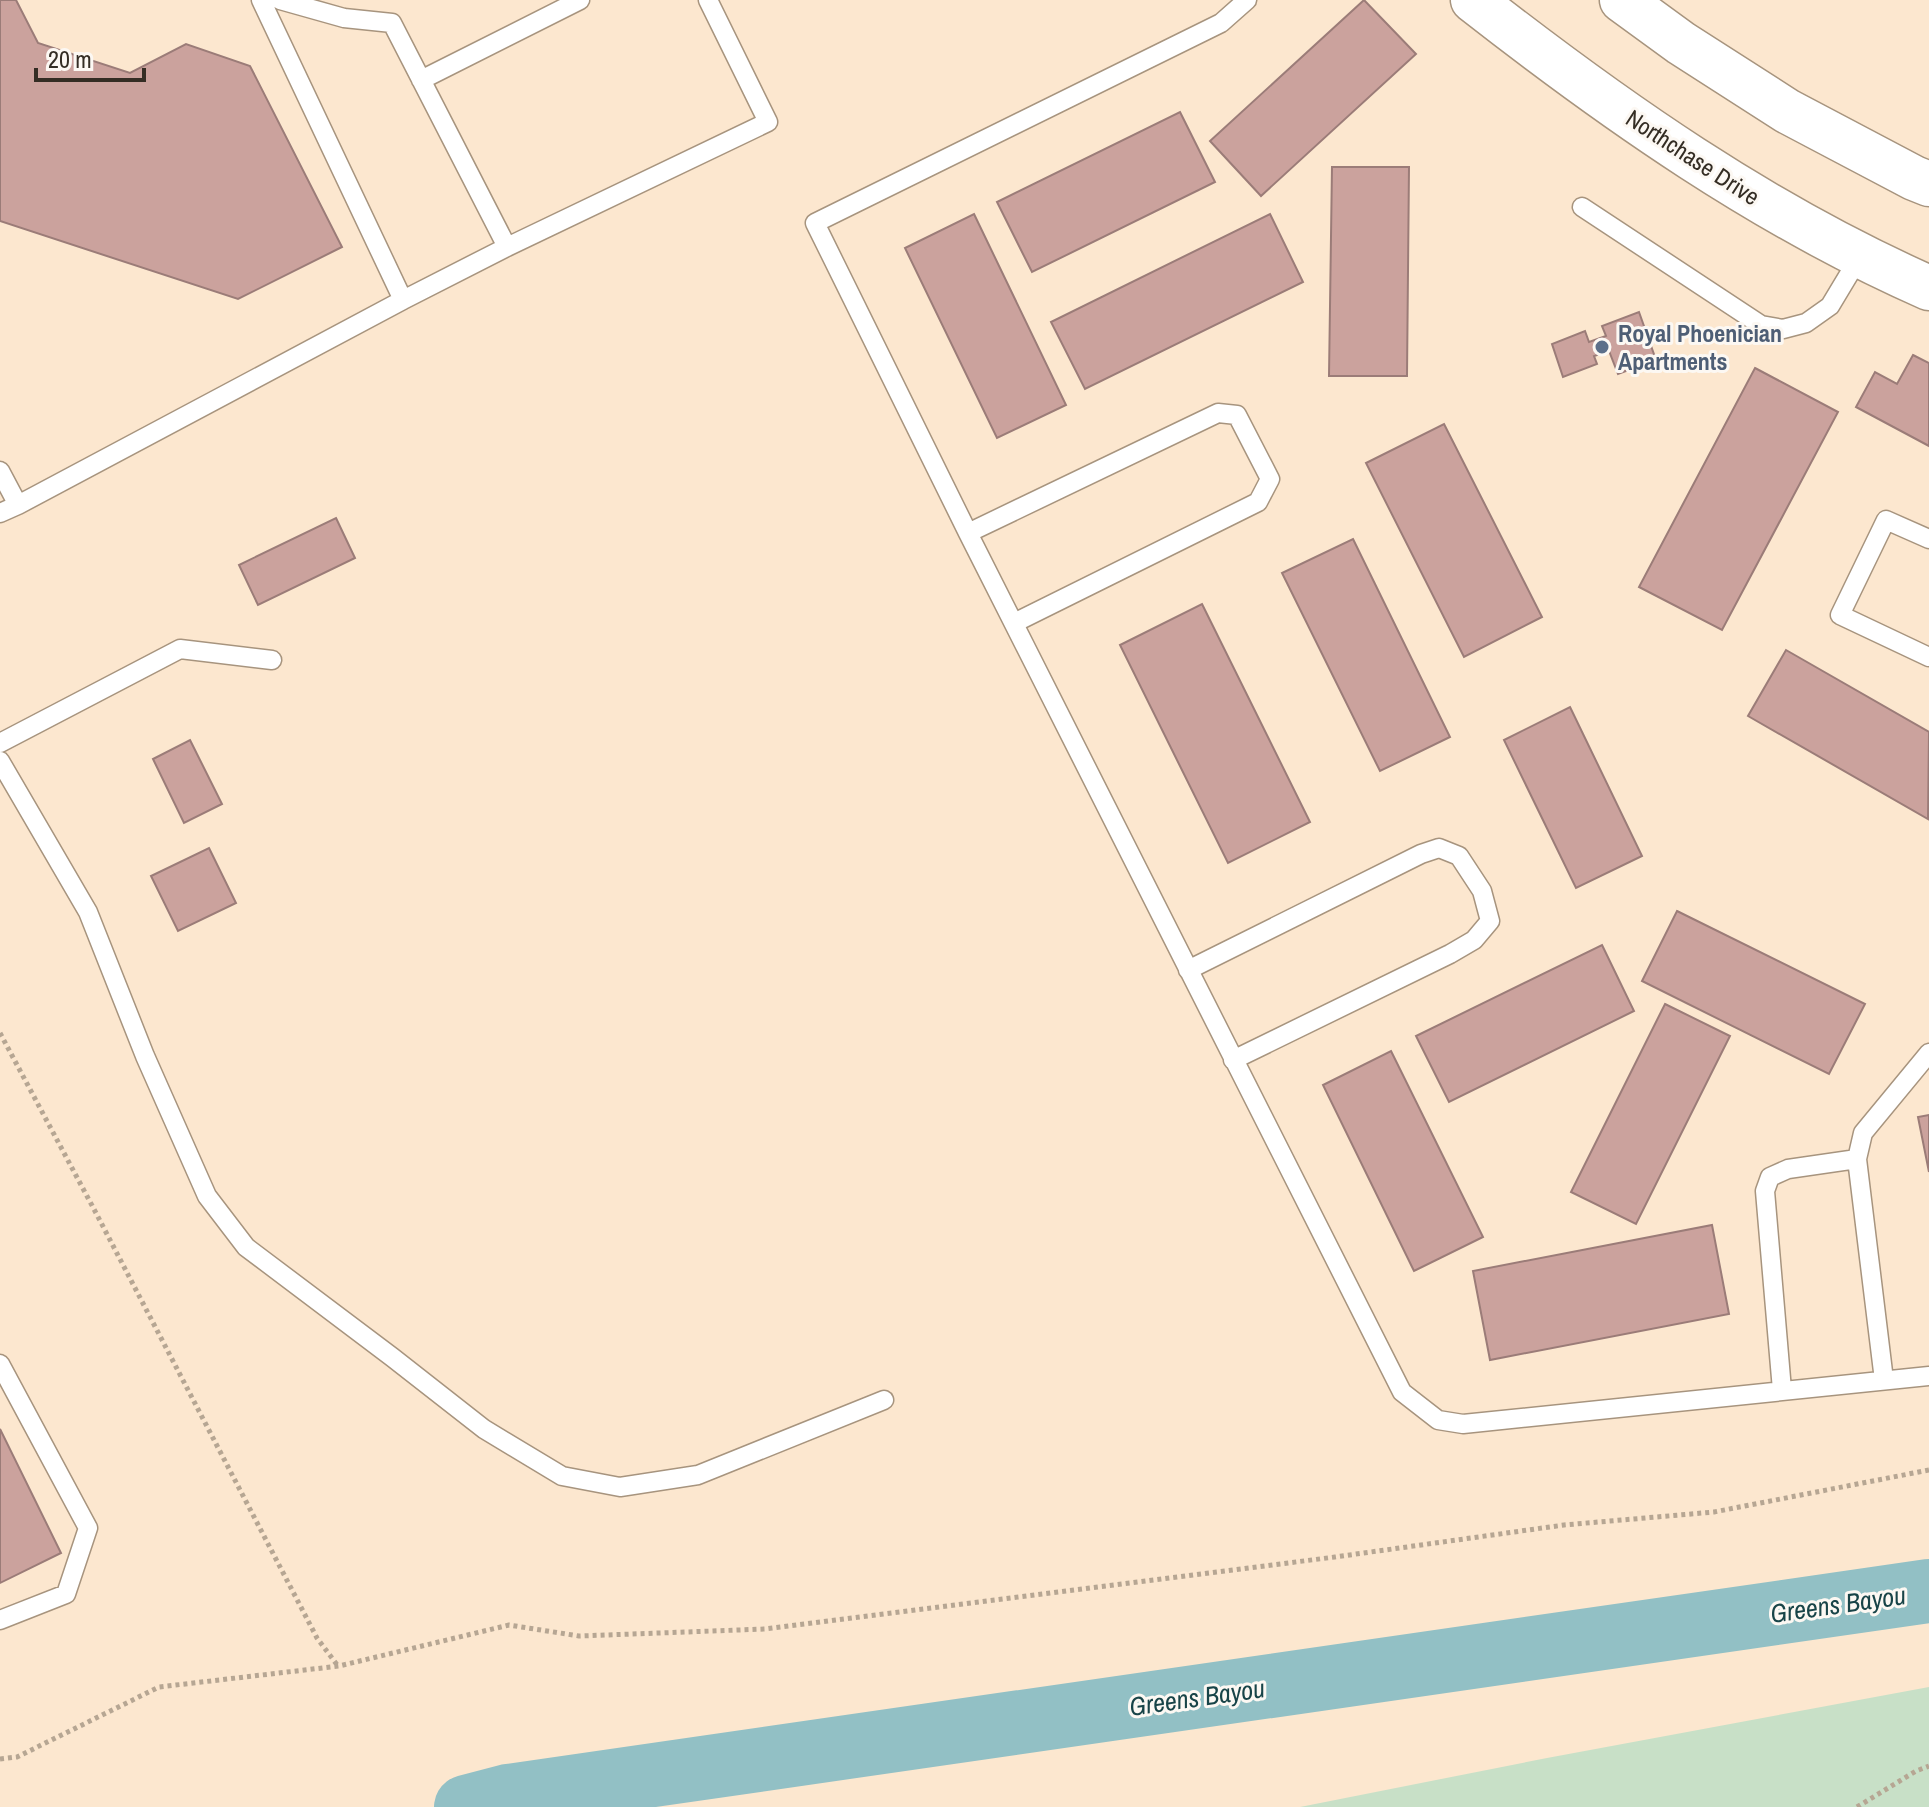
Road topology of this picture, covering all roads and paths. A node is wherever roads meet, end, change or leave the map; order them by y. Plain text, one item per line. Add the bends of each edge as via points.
1 (261, 0) edge
2 (280, 0) edge
3 (580, 0) edge
4 (708, 0) edge
5 (1247, 0) edge
6 (1473, 0) edge
7 (1622, 0) edge
8 (346, 9) edge
9 (421, 80) junction
10 (1929, 184) edge
11 (1582, 207) dead end
12 (507, 247) junction
13 (1861, 254) junction
14 (1929, 288) edge
15 (403, 300) junction
16 (0, 471) edge
17 (18, 505) junction
18 (0, 513) edge
19 (968, 533) junction
20 (1929, 539) edge
21 (1014, 623) junction
22 (1929, 657) edge
23 (272, 660) dead end
24 (0, 743) edge
25 (0, 761) edge
26 (1188, 970) junction
27 (0, 1033) edge
28 (1929, 1053) edge
29 (1233, 1060) junction
30 (1857, 1159) junction
31 (0, 1364) edge
32 (1929, 1376) edge
33 (1884, 1380) junction
34 (1782, 1390) junction
35 (884, 1400) dead end
36 (1929, 1470) edge
37 (0, 1620) edge
38 (339, 1666) junction
39 (0, 1759) edge
40 (1929, 1766) edge
41 (1857, 1807) edge

1 - 15 lane
2 - 8 lane
3 - 9 lane
4 - 12 lane via 768,122
5 - 19 lane via 1221,23 815,223
6 - 13 street, Northchase Drive via 1671,146 1801,225
7 - 10 street via 1787,111
8 - 9 lane via 392,23
9 - 12 lane
11 - 13 lane via 1761,325 1783,329 1806,323 1830,306
12 - 15 lane
13 - 14 street, Northchase Drive
15 - 17 lane
16 - 17 lane
17 - 18 lane
19 - 21 lane
19 - 21 lane via 1218,413 1237,415 1257,453 1270,479 1258,502
20 - 22 lane via 1886,520 1840,615
21 - 26 lane
23 - 24 lane via 180,649
25 - 35 lane via 88,912 207,1196 246,1247 484,1429 562,1476 620,1487 698,1475
26 - 29 lane
26 - 29 lane via 1439,848 1459,856 1482,891 1490,921 1474,940
27 - 38 path via 317,1638
28 - 30 lane via 1863,1133
29 - 34 lane via 1402,1392 1438,1420 1463,1424
30 - 33 lane
30 - 34 lane via 1788,1169 1770,1177 1765,1191
31 - 37 lane via 88,1528 66,1594
32 - 33 lane
33 - 34 lane
36 - 38 path via 1714,1512 1564,1525 765,1629 579,1636 509,1625
38 - 39 path via 159,1687 17,1757
40 - 41 path

